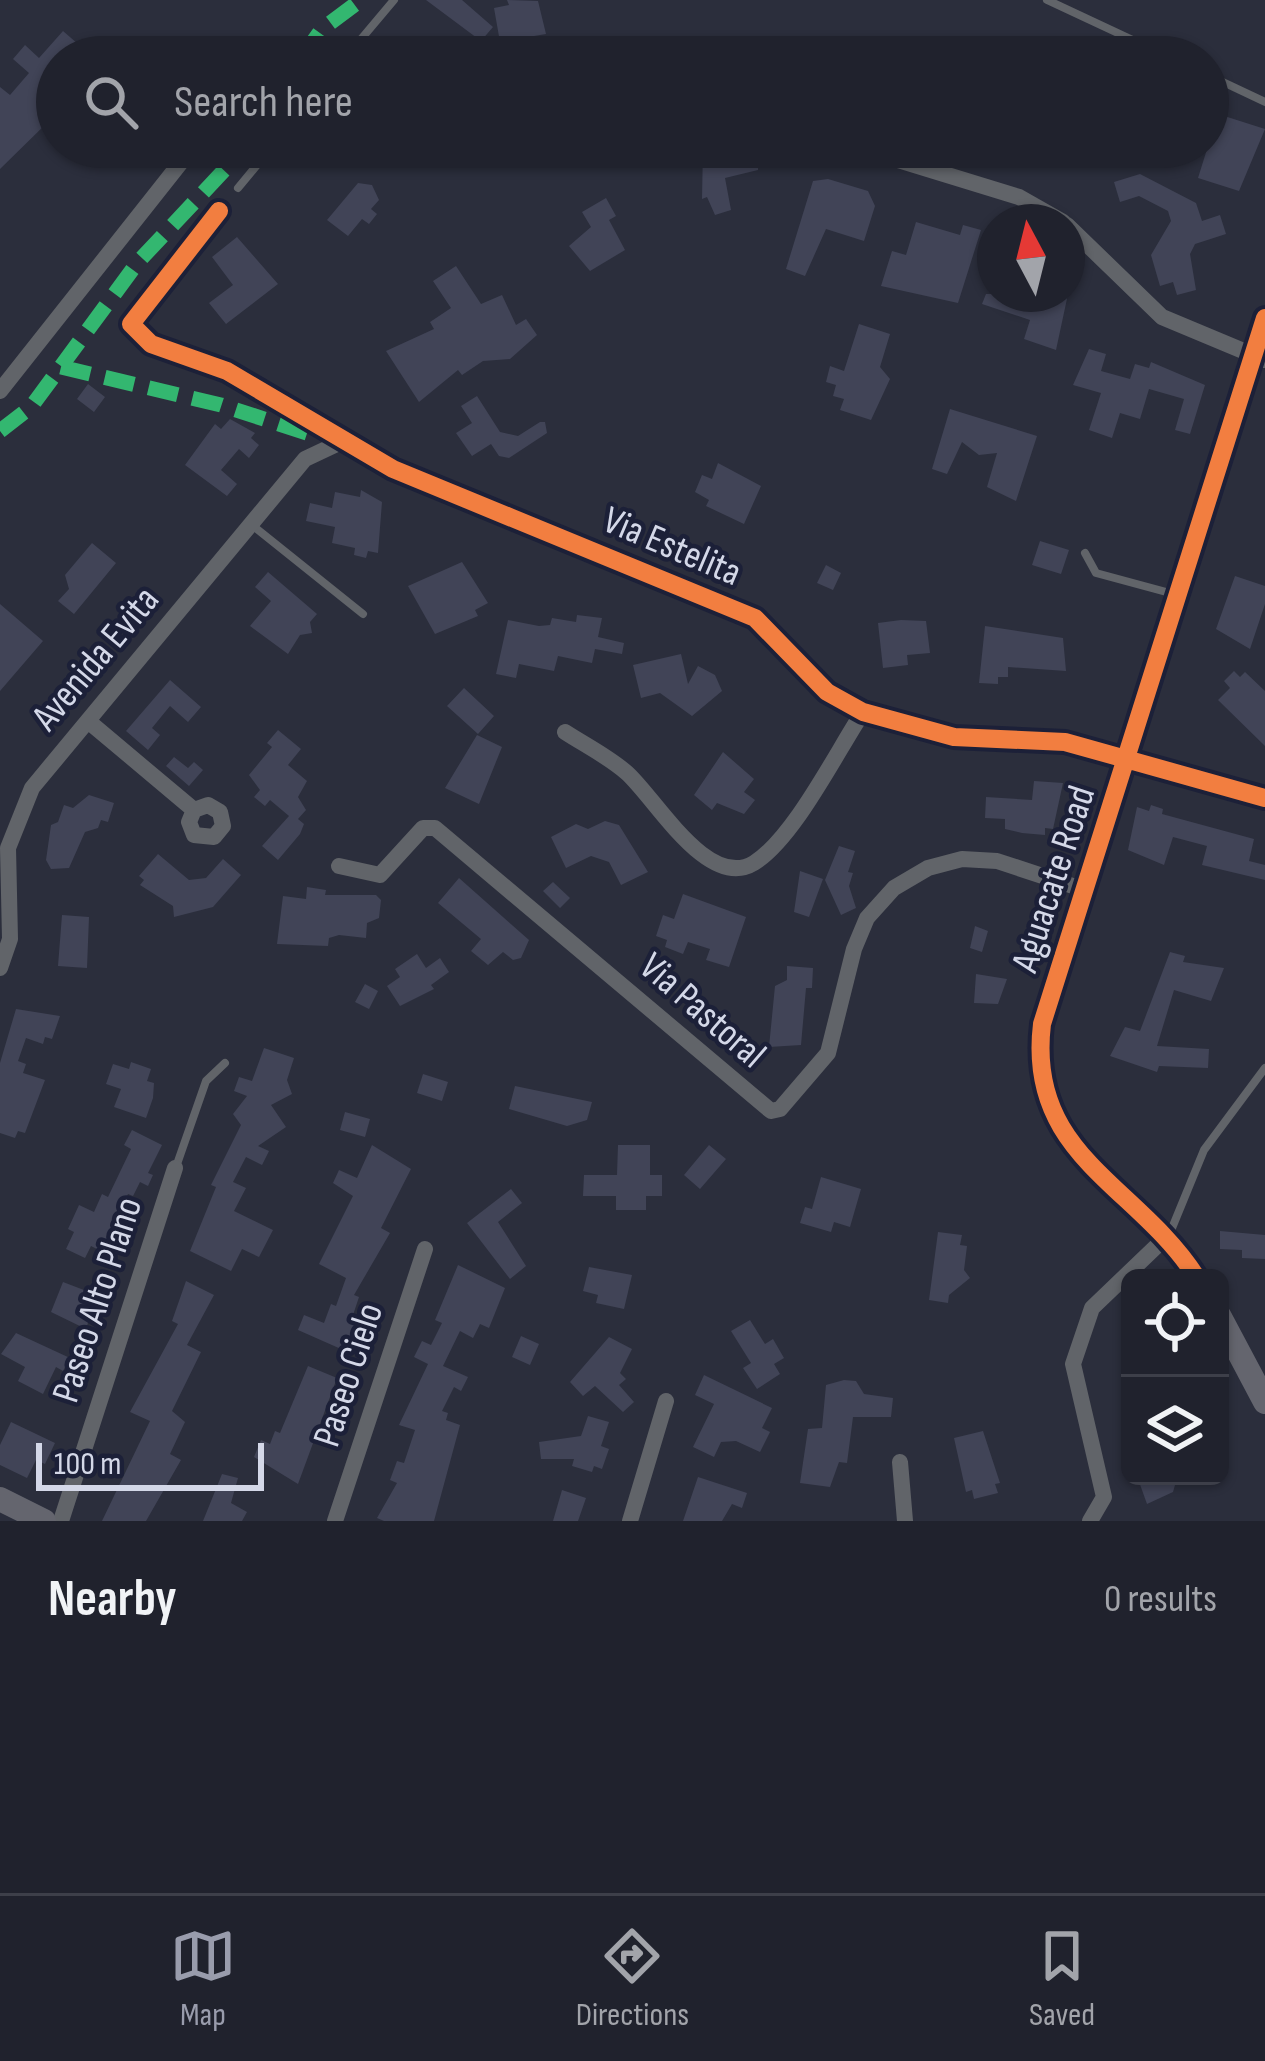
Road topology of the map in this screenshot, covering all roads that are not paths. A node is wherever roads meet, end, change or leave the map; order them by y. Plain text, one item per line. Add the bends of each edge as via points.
1 (394, 0) edge
2 (1047, 0) edge
3 (364, 36) edge
4 (1123, 36) edge
5 (1229, 86) edge
6 (1265, 102) edge
7 (176, 168) edge
8 (255, 168) edge
9 (924, 168) edge
10 (238, 188) dead end
11 (1031, 204) edge
12 (219, 211) dead end
13 (1085, 242) edge
14 (1265, 318) edge
15 (1259, 358) edge
16 (0, 391) edge
17 (341, 442) junction
18 (251, 524) junction
19 (1085, 553) dead end
20 (1178, 595) junction
21 (363, 614) dead end
22 (863, 712) junction
23 (88, 721) junction
24 (565, 732) dead end
25 (1127, 755) junction
26 (1265, 798) edge
27 (194, 810) dead end
28 (339, 866) dead end
29 (1084, 890) junction
30 (0, 968) edge
31 (225, 1063) dead end
32 (1265, 1068) edge
33 (176, 1168) joint
34 (1165, 1239) junction
35 (425, 1249) dead end
36 (1190, 1269) edge
37 (1229, 1334) edge
38 (666, 1401) dead end
39 (1265, 1402) edge
40 (900, 1462) dead end
41 (0, 1499) edge
42 (44, 1521) edge
43 (62, 1521) edge
44 (335, 1521) edge
45 (630, 1521) edge
46 (905, 1521) edge
47 (1090, 1521) edge

1 - 3 lane
2 - 4 lane
5 - 6 lane
7 - 16 street
8 - 10 lane
9 - 11 street
12 - 17 street, Via Estelita via 131,323 151,344 227,371
13 - 15 street via 1162,317
14 - 15 street, Aguacate Road
15 - 20 street, Aguacate Road
17 - 18 street, Avenida Evita via 305,459
17 - 22 street, Via Estelita via 755,618 827,692
18 - 21 lane
18 - 23 street, Avenida Evita
19 - 20 lane via 1096,573
20 - 25 street, Aguacate Road
22 - 24 street via 781,836 751,866 738,868 703,856 626,772
22 - 25 street, Via Estelita via 954,737 1065,742
23 - 27 street
23 - 30 street, Avenida Evita via 32,788 8,848 10,939
25 - 26 street, Via Estelita
25 - 29 street, Aguacate Road
28 - 29 street, Via Pastoral via 380,875 423,828 436,828 771,1111 828,1053 854,949 894,888 962,859 998,861
29 - 34 street, Aguacate Road via 1042,1024 1039,1075 1067,1137
31 - 33 lane via 206,1082
32 - 34 lane via 1204,1150
33 - 43 street, Paseo Alto Plano
34 - 36 street, Aguacate Road
34 - 47 street via 1092,1308 1073,1364 1104,1497
35 - 44 street, Paseo Cielo
37 - 39 street
38 - 45 street
40 - 46 street
41 - 42 street

